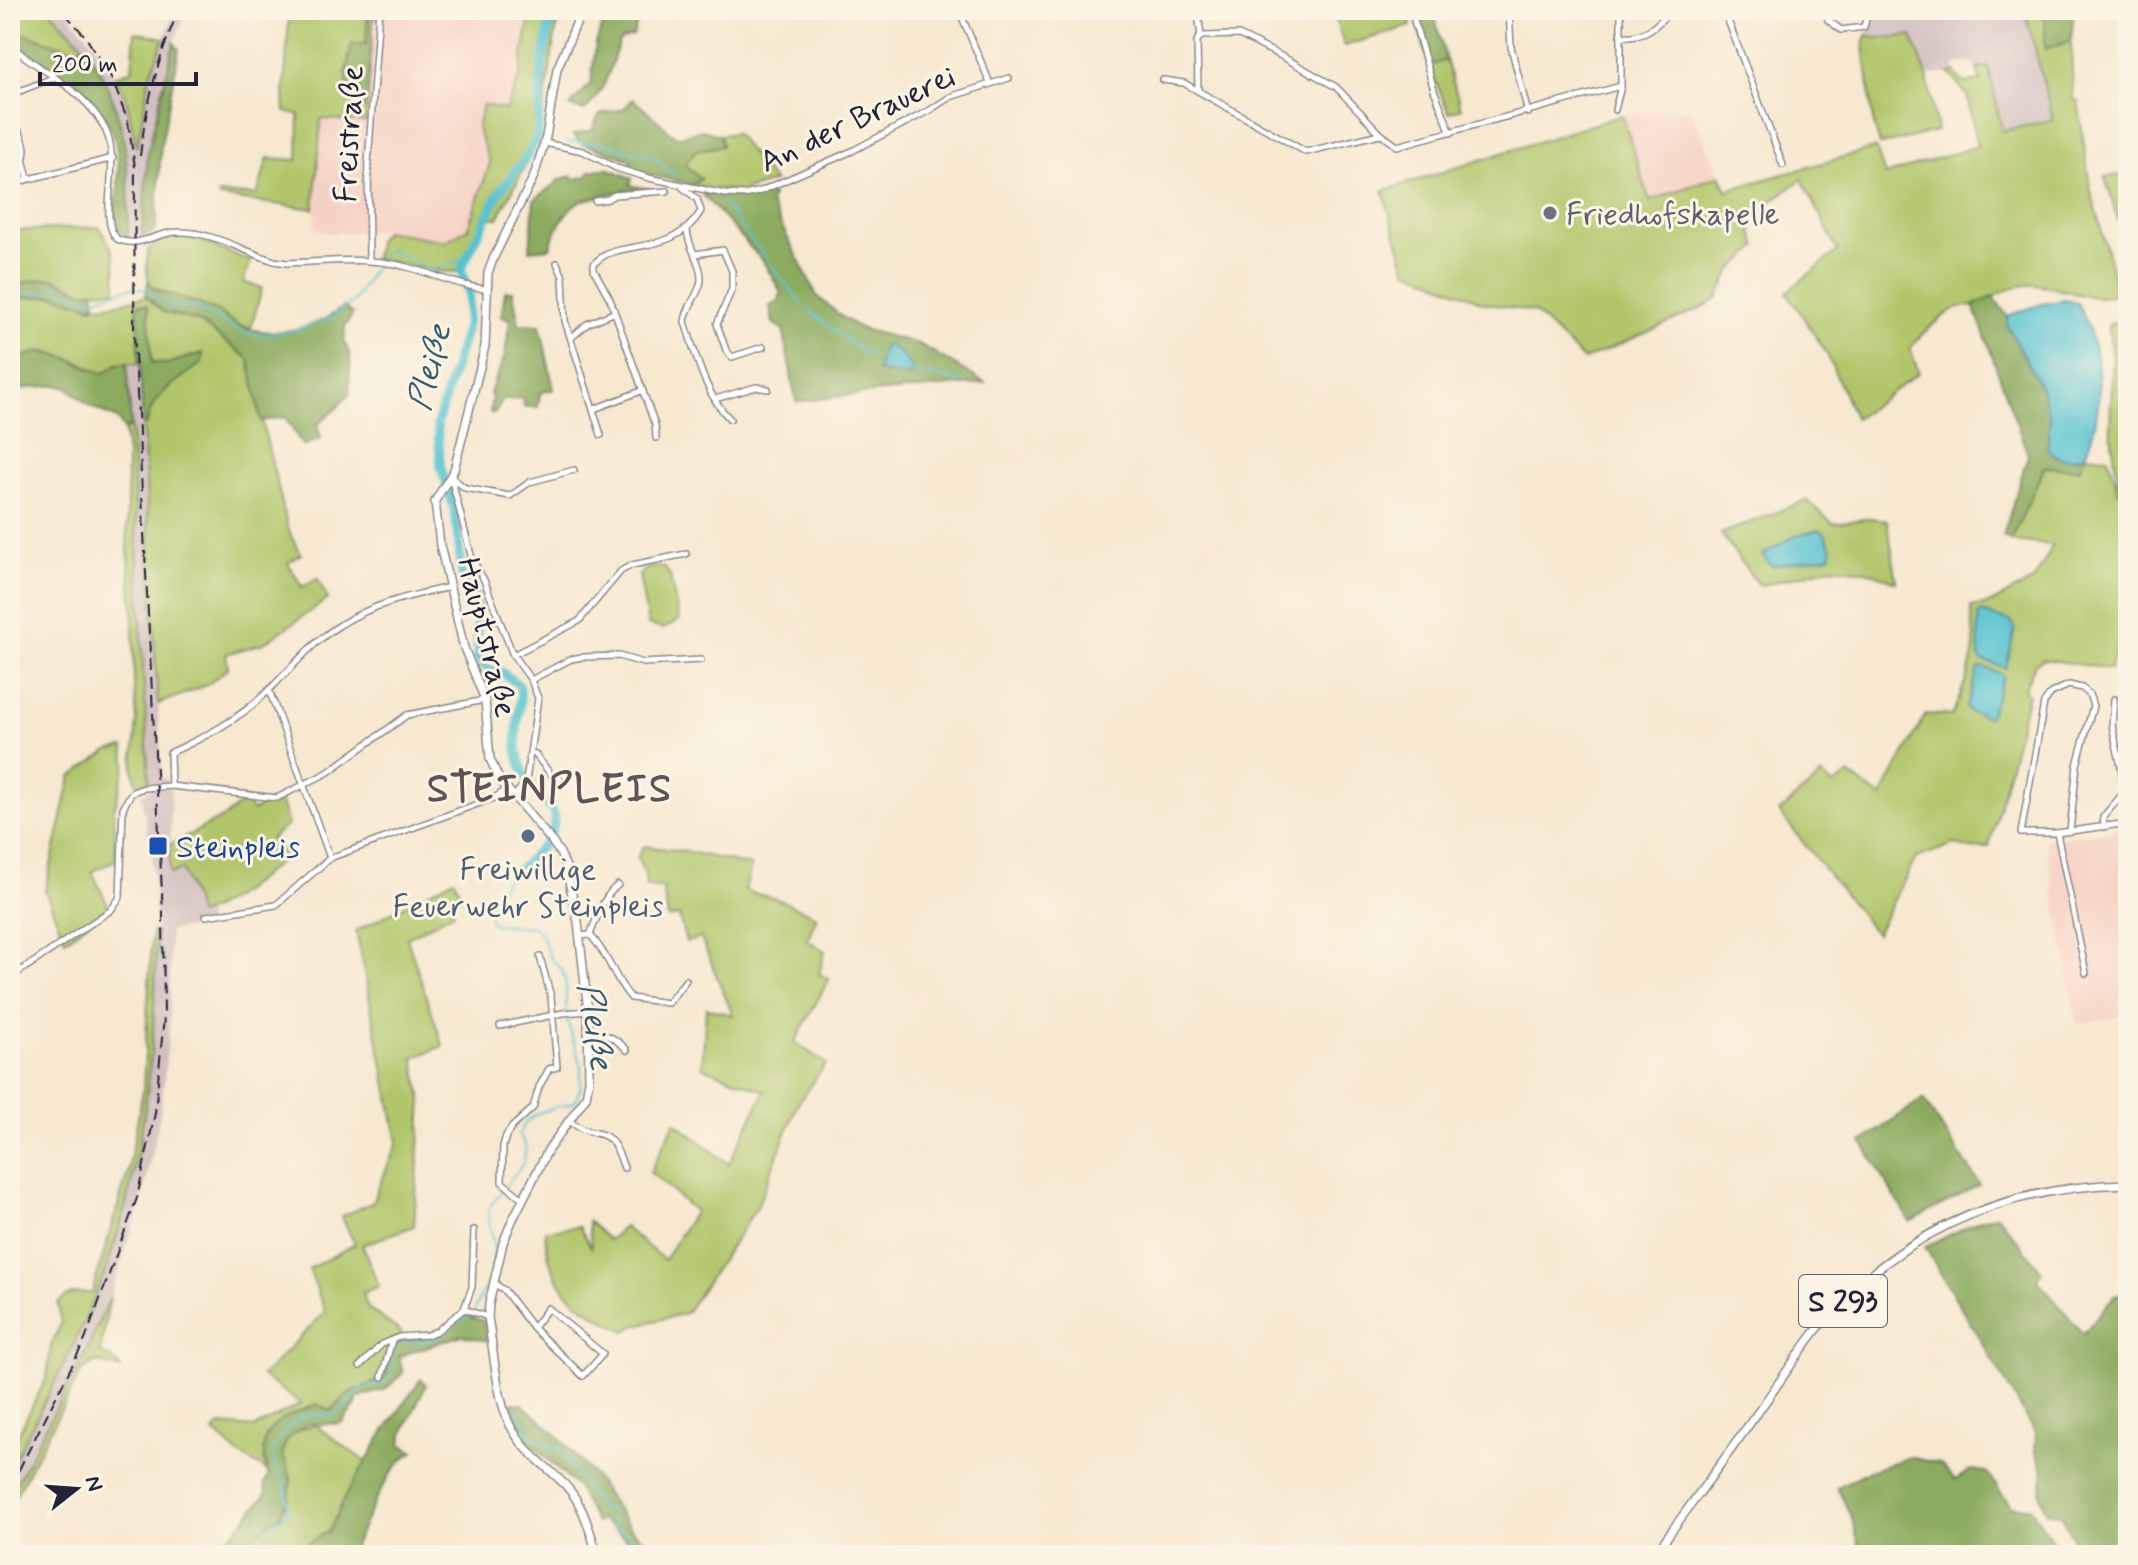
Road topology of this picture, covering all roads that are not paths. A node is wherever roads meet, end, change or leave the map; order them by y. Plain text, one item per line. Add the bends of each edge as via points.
1 (379, 10) edge
2 (582, 10) edge
3 (959, 10) edge
4 (1411, 10) edge
5 (1509, 10) edge
6 (1621, 10) edge
7 (1670, 10) edge
8 (1724, 10) edge
9 (1825, 10) edge
10 (1868, 10) edge
11 (1198, 13) dead end
12 (1201, 36) junction
13 (1621, 36) junction
14 (10, 45) edge
15 (55, 76) junction
16 (1009, 78) dead end
17 (1163, 80) dead end
18 (990, 83) junction
19 (1621, 86) junction
20 (1198, 90) junction
21 (10, 95) edge
22 (1615, 110) dead end
23 (1528, 113) junction
24 (10, 116) edge
25 (1451, 133) junction
26 (1381, 134) junction
27 (545, 143) junction
28 (113, 158) junction
29 (1783, 165) dead end
30 (28, 178) junction
31 (665, 182) junction
32 (10, 184) edge
33 (678, 184) junction
34 (595, 201) dead end
35 (687, 229) junction
36 (695, 254) junction
37 (371, 260) junction
38 (557, 263) dead end
39 (486, 289) junction
40 (613, 313) junction
41 (571, 338) junction
42 (763, 347) dead end
43 (768, 389) dead end
44 (641, 391) junction
45 (715, 399) junction
46 (594, 409) junction
47 (730, 419) dead end
48 (601, 435) dead end
49 (656, 438) dead end
50 (574, 470) dead end
51 (449, 477) junction
52 (686, 554) dead end
53 (450, 587) junction
54 (513, 655) junction
55 (701, 660) dead end
56 (531, 680) junction
57 (269, 690) junction
58 (2114, 699) dead end
59 (485, 700) junction
60 (531, 753) junction
61 (561, 780) dead end
62 (303, 785) junction
63 (171, 786) junction
64 (506, 794) junction
65 (2128, 823) edge
66 (2104, 827) junction
67 (2070, 831) junction
68 (2057, 833) junction
69 (330, 858) junction
70 (618, 885) dead end
71 (206, 916) dead end
72 (590, 935) junction
73 (579, 936) junction
74 (540, 957) dead end
75 (2086, 973) dead end
76 (10, 978) edge
77 (686, 980) dead end
78 (588, 1011) junction
79 (553, 1015) junction
80 (500, 1026) dead end
81 (588, 1032) junction
82 (627, 1050) dead end
83 (568, 1120) junction
84 (624, 1168) dead end
85 (2128, 1184) edge
86 (523, 1199) junction
87 (474, 1230) dead end
88 (495, 1284) junction
89 (464, 1309) junction
90 (484, 1316) junction
91 (533, 1328) junction
92 (392, 1340) junction
93 (360, 1366) dead end
94 (382, 1377) dead end
95 (598, 1555) edge
96 (1654, 1555) edge

1 - 37 street, Freistraße via 368,163
2 - 27 main road, Hauptstraße via 557,69
3 - 18 street
4 - 25 street
5 - 23 street via 1511,47
6 - 13 street
7 - 13 street via 1651,30
8 - 29 street
9 - 10 street via 1841,30 1864,27
11 - 12 street
12 - 20 street
12 - 26 street via 1239,35 1283,57 1336,87
13 - 19 street
14 - 15 street
15 - 21 street
15 - 28 street via 99,118
16 - 18 street, An der Brauerei
17 - 20 street
18 - 33 street, An der Brauerei via 950,97 852,151 761,191 725,194
19 - 22 street
19 - 23 street
20 - 26 street via 1306,152
23 - 25 street
24 - 30 street via 23,140
25 - 26 street via 1403,146
27 - 31 street, An der Brauerei via 583,151 616,168
27 - 39 main road, Hauptstraße via 494,257
28 - 30 street
28 - 37 street via 108,222 114,236 129,243 186,232 287,263
30 - 32 street
31 - 33 street, An der Brauerei
31 - 34 street via 664,191
33 - 35 street via 700,205
35 - 36 street
35 - 40 street via 659,243 599,258 594,270
36 - 42 street via 723,250 732,271 732,289 717,324 726,350 732,357
36 - 45 street via 700,285 685,322
37 - 39 street
38 - 41 street
39 - 51 main road, Hauptstraße via 485,346
40 - 41 street
40 - 44 street
41 - 46 street
43 - 45 street via 756,387
44 - 46 street
44 - 49 street
45 - 47 street
46 - 48 street
50 - 51 street via 530,482 510,496 465,488
51 - 53 main road, Hauptstraße via 435,501 435,517
51 - 54 street via 466,545
52 - 54 street via 621,571 579,621
53 - 57 street via 349,620 305,651
53 - 59 main road, Hauptstraße via 468,663
54 - 56 street
55 - 56 street via 643,663 619,656 582,657
56 - 60 street via 538,698
57 - 62 street
57 - 63 street via 215,731 170,753
58 - 66 street via 2112,725 2126,790 2103,817
59 - 62 street via 407,715
59 - 64 main road, Hauptstraße via 490,759
60 - 61 street
60 - 64 street via 525,784
62 - 63 street via 277,798
62 - 69 street
63 - 76 street via 144,788 130,795 123,808 119,901
64 - 69 street
64 - 73 main road, Hauptstraße via 560,853
65 - 66 street
66 - 67 street
67 - 68 street
67 - 68 street via 2077,765 2093,706 2089,694 2069,685 2051,693 2044,703 2021,833
68 - 75 street
69 - 71 street via 276,905
70 - 72 street
72 - 73 street
72 - 77 street via 631,998 668,1003
73 - 78 main road, Hauptstraße
74 - 79 street
78 - 79 street
78 - 81 main road, Hauptstraße
79 - 80 street
79 - 86 street via 557,1067 549,1069 533,1108 512,1127 503,1146 502,1182
81 - 82 street via 618,1041
81 - 83 main road, Hauptstraße via 588,1091
83 - 84 street via 608,1136
83 - 86 main road, Hauptstraße
85 - 96 main road, S 293 via 2074,1186 2000,1203 1917,1241 1877,1269 1833,1310
86 - 88 main road, Hauptstraße via 503,1243
87 - 89 street via 472,1287
88 - 90 main road, Hauptstraße
88 - 91 street
89 - 90 street
89 - 92 street via 437,1331
90 - 95 main road, Hauptstraße via 509,1425 525,1450 575,1497
91 - 91 street via 583,1376 603,1354 548,1308
92 - 93 street
92 - 94 street

